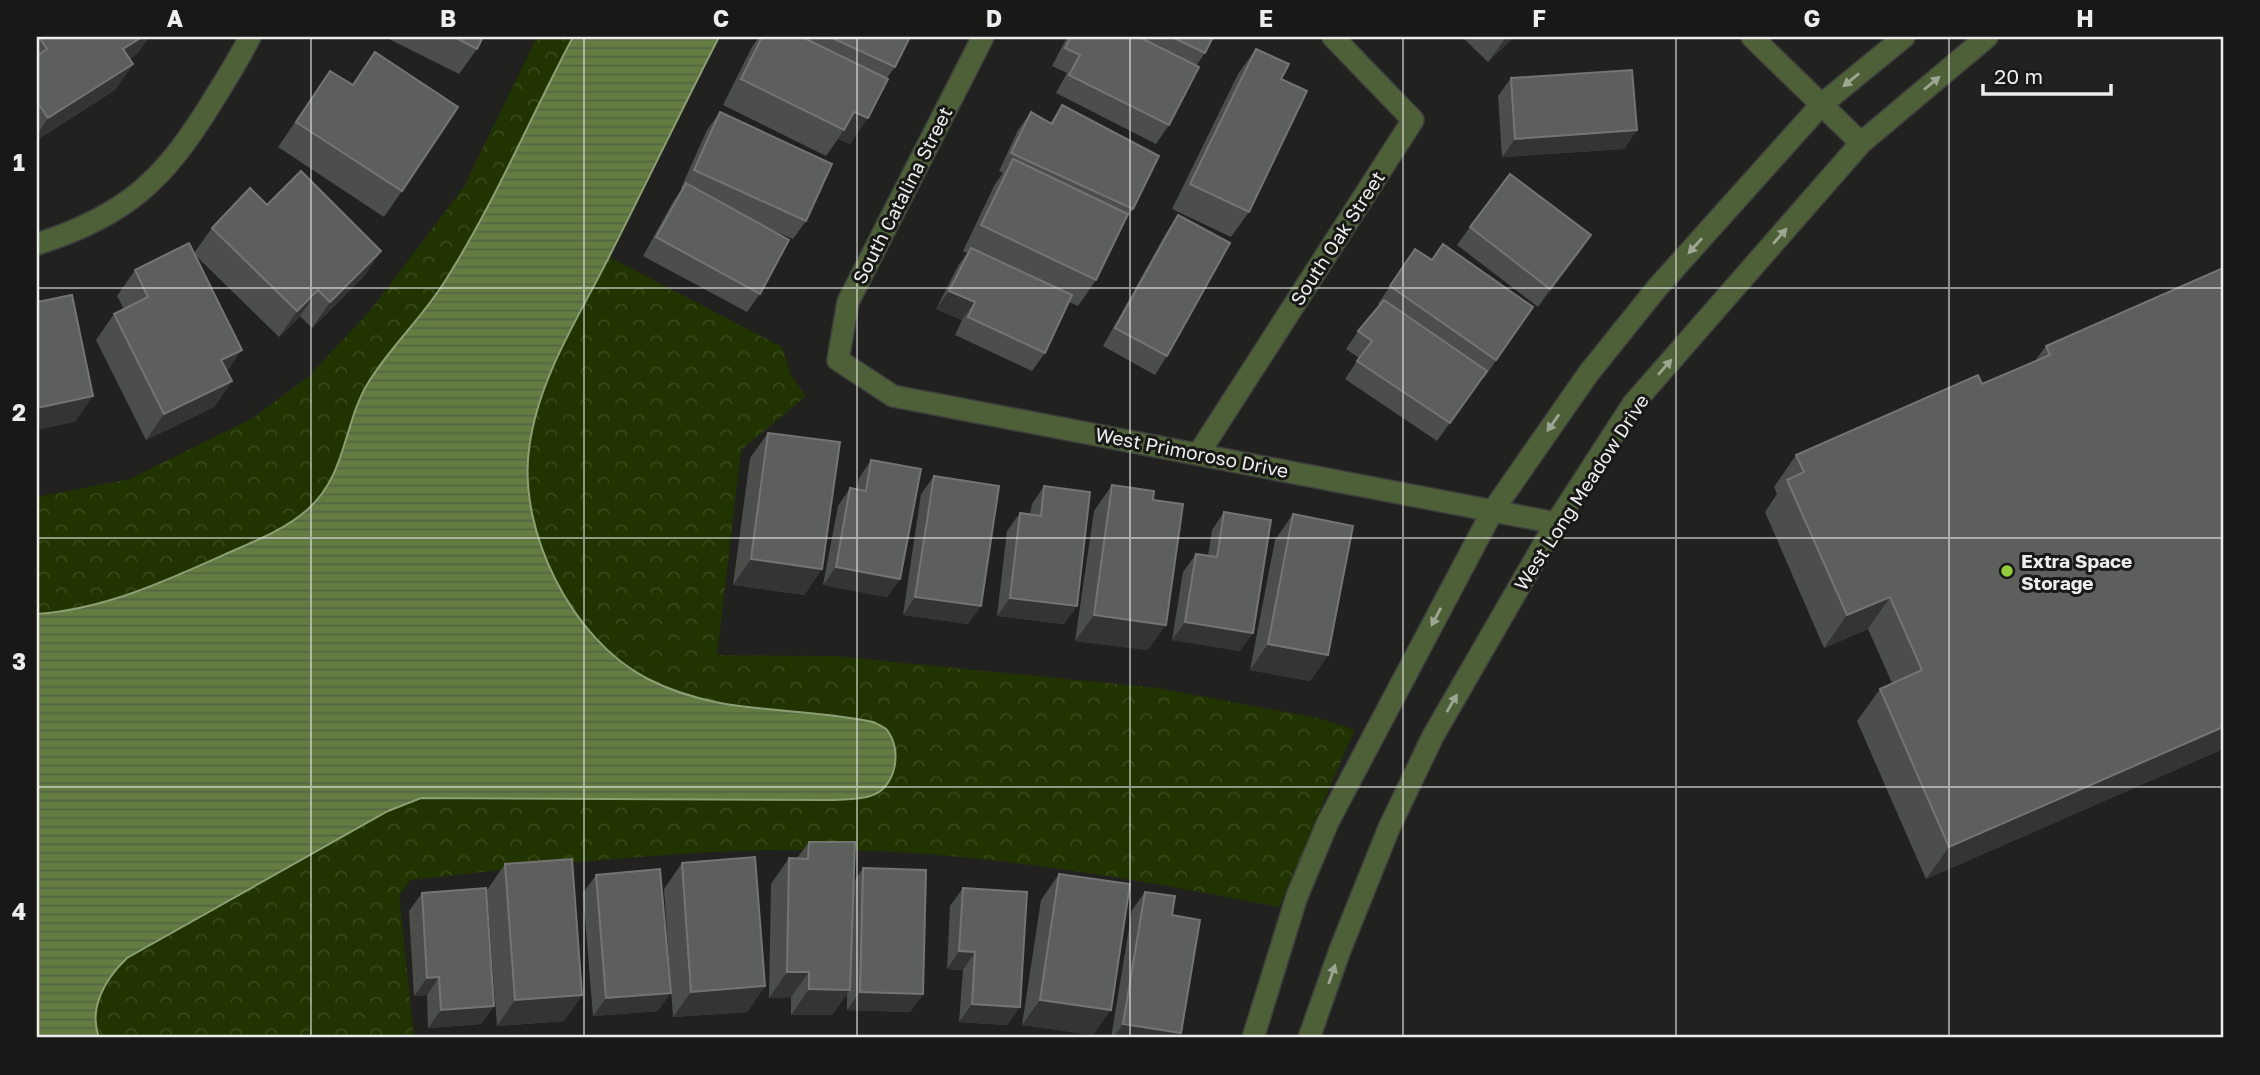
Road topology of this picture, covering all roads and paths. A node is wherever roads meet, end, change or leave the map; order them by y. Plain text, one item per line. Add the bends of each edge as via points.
1 (250, 37) edge
2 (983, 37) edge
3 (1333, 37) edge
4 (1752, 37) edge
5 (1904, 37) edge
6 (1987, 37) edge
7 (1821, 105) junction
8 (1861, 143) junction
9 (37, 244) edge
10 (838, 360) joint
11 (1199, 453) junction
12 (1492, 512) junction
13 (1556, 523) junction
14 (1254, 1038) edge
15 (1309, 1038) edge

1 - 9 street via 183,150 156,179 120,208
2 - 10 street, South Catalina Street via 848,302
3 - 11 street, South Oak Street via 1413,120
4 - 7 street
5 -> 7 street
8 -> 6 street, West Long Meadow Drive
7 - 8 street
7 -> 12 street via 1596,363
13 -> 8 street, West Long Meadow Drive via 1633,404
10 - 11 street, West Primoroso Drive via 893,396
11 - 12 street, West Primoroso Drive
12 - 13 street, West Primoroso Drive
12 -> 14 street via 1328,822 1297,896
15 -> 13 street, West Long Meadow Drive via 1389,828 1433,736

